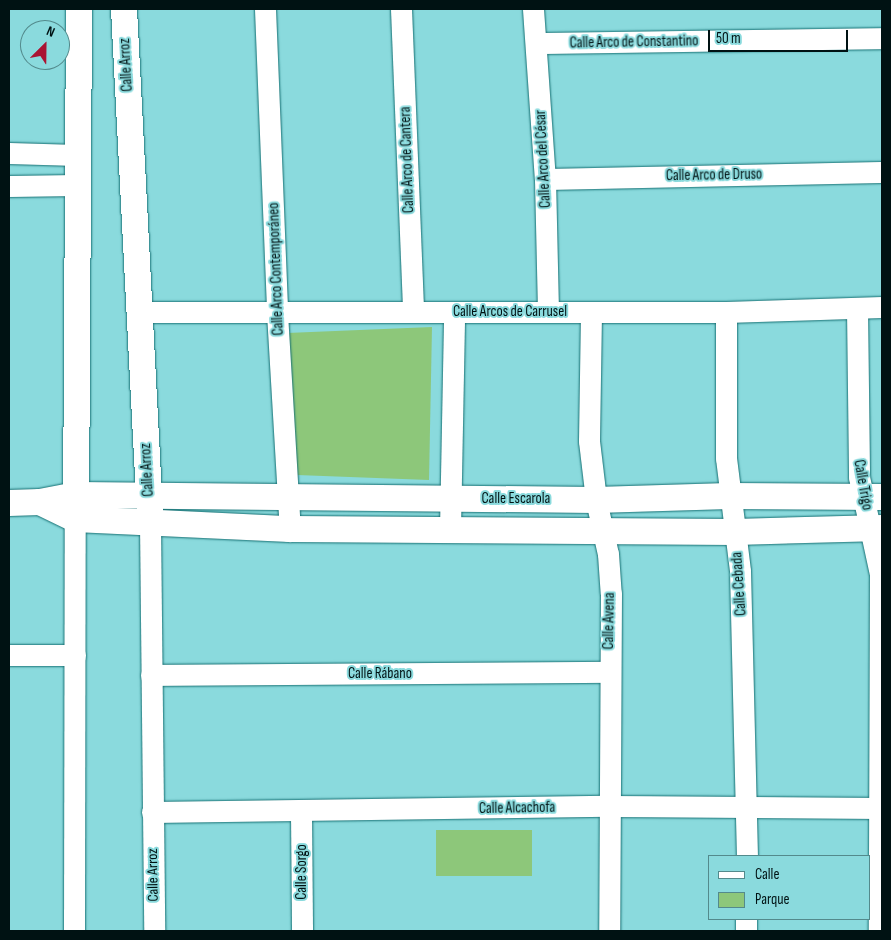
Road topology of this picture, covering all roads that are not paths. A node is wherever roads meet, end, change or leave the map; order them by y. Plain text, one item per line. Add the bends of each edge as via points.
1 (79, 9) edge
2 (124, 9) edge
3 (265, 9) edge
4 (401, 9) edge
5 (533, 9) edge
6 (882, 38) edge
7 (536, 43) junction
8 (9, 153) edge
9 (77, 155) junction
10 (882, 172) edge
11 (545, 179) junction
12 (9, 186) edge
13 (77, 186) junction
14 (882, 307) edge
15 (857, 308) junction
16 (548, 310) junction
17 (138, 312) junction
18 (413, 312) junction
19 (454, 312) junction
20 (726, 312) junction
21 (277, 313) junction
22 (590, 313) junction
23 (149, 496) junction
24 (729, 496) junction
25 (288, 497) junction
26 (872, 497) edge
27 (450, 499) junction
28 (596, 500) junction
29 (9, 503) edge
30 (76, 507) junction
31 (150, 523) junction
32 (877, 528) edge
33 (290, 529) junction
34 (450, 529) junction
35 (603, 531) junction
36 (736, 532) junction
37 (9, 655) edge
38 (75, 656) junction
39 (608, 672) junction
40 (151, 675) junction
41 (881, 678) edge
42 (608, 806) junction
43 (747, 807) junction
44 (881, 808) edge
45 (152, 812) junction
46 (301, 812) junction
47 (747, 855) edge
48 (74, 931) edge
49 (154, 931) edge
50 (302, 931) edge
51 (609, 931) edge
52 (879, 931) edge

1 - 9 main road
2 - 17 main road, Calle Arroz
3 - 21 street, Calle Arco Contemporáneo
4 - 18 street, Calle Arco de Cantera
5 - 7 street, Calle Arco del César
6 - 7 street, Calle Arco de Constantino
7 - 11 street, Calle Arco del César
8 - 9 street
9 - 13 main road
10 - 11 street, Calle Arco de Druso
11 - 16 street, Calle Arco del César
12 - 13 street
13 - 30 main road
14 - 15 street, Calle Arcos de Carrusel
15 - 20 street, Calle Arcos de Carrusel
15 - 26 street, Calle Trigo via 856,438
16 - 19 street, Calle Arcos de Carrusel
16 - 22 street, Calle Arcos de Carrusel
17 - 21 street, Calle Arcos de Carrusel
17 - 23 main road, Calle Arroz
18 - 19 street, Calle Arcos de Carrusel
18 - 21 street, Calle Arcos de Carrusel
19 - 27 street
20 - 22 street, Calle Arcos de Carrusel
20 - 24 street, Calle Cebada
21 - 25 street, Calle Arco Contemporáneo
22 - 28 street, Calle Avena via 589,441
23 - 25 main road, Calle Escarola
23 - 30 main road, Calle Escarola
23 - 31 main road, Calle Arroz
24 - 26 main road, Calle Escarola
24 - 28 main road, Calle Escarola
24 - 36 street, Calle Cebada
25 - 27 main road, Calle Escarola
25 - 33 street, Calle Arco Contemporáneo
26 - 32 street, Calle Trigo
27 - 28 main road, Calle Escarola
27 - 34 street
28 - 35 street, Calle Avena
29 - 30 main road via 40,502
30 - 31 main road, Calle Escarola
30 - 38 street
31 - 33 main road, Calle Escarola
31 - 40 street, Calle Arroz
32 - 36 main road, Calle Escarola
32 - 41 street, Calle Trigo
33 - 34 main road, Calle Escarola
34 - 35 main road, Calle Escarola
35 - 36 main road, Calle Escarola
35 - 39 street, Calle Avena via 611,593
36 - 43 street, Calle Cebada
37 - 38 street
38 - 48 street
39 - 40 street, Calle Rábano
39 - 42 street, Calle Avena
40 - 45 street, Calle Arroz
41 - 44 street, Calle Trigo
42 - 43 street, Calle Alcachofa
42 - 46 street, Calle Alcachofa
42 - 51 street, Calle Avena
43 - 44 street, Calle Alcachofa
43 - 47 street, Calle Cebada
44 - 52 street, Calle Trigo
45 - 46 street, Calle Alcachofa
45 - 49 street, Calle Arroz
46 - 50 street, Calle Sorgo

